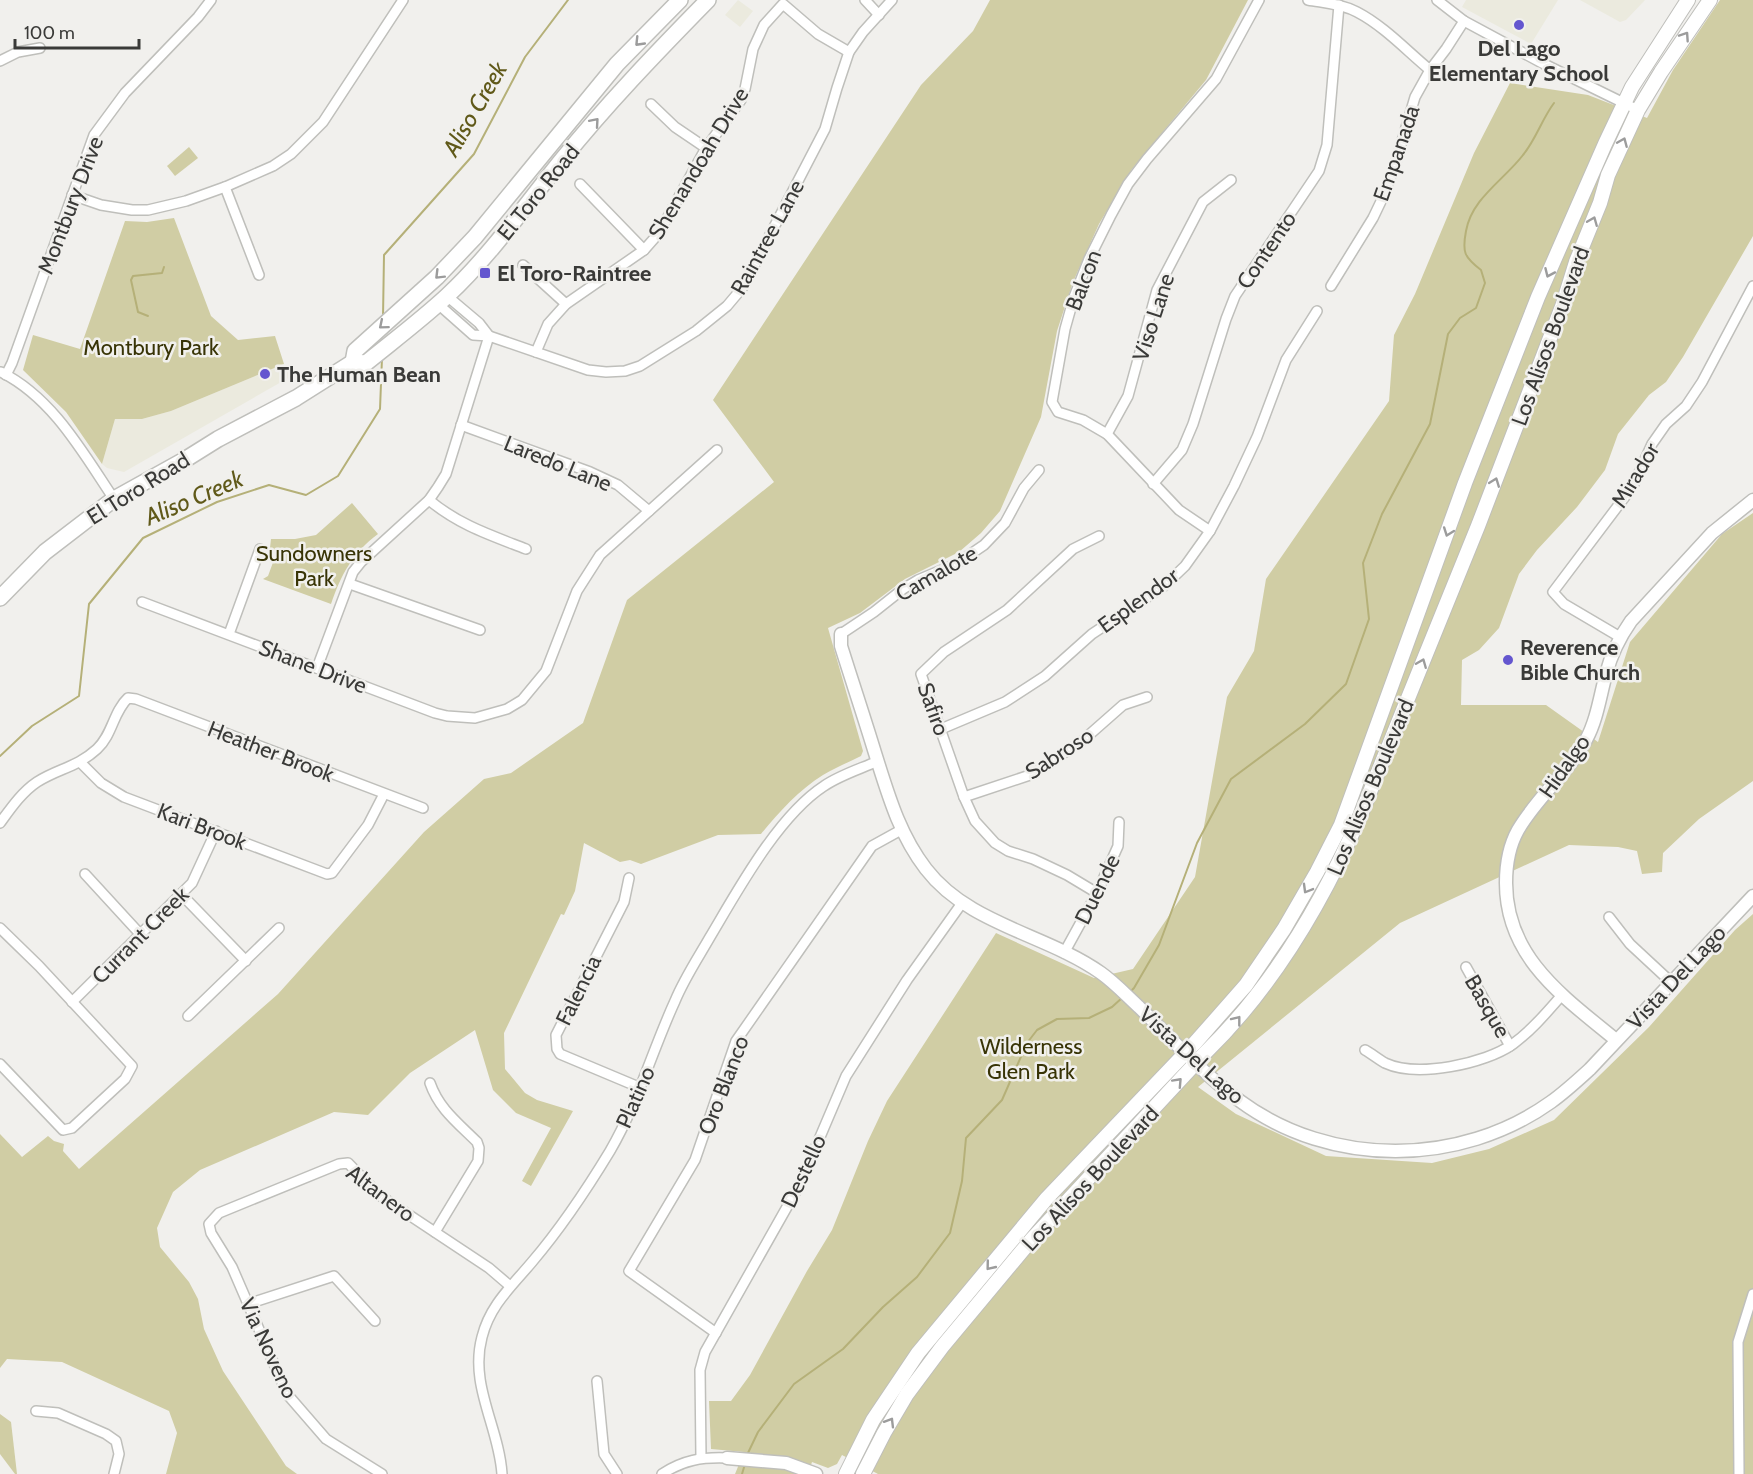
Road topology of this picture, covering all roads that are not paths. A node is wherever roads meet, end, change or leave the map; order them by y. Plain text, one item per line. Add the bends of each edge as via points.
1 (211, 0) edge
2 (403, 0) edge
3 (680, 0) edge
4 (708, 0) edge
5 (865, 0) edge
6 (1259, 0) edge
7 (1308, 0) edge
8 (1437, 0) edge
9 (1689, 0) edge
10 (1710, 0) edge
11 (884, 5) edge
12 (1339, 5) junction
13 (1464, 21) junction
14 (39, 48) dead end
15 (849, 52) junction
16 (0, 62) edge
17 (1430, 70) junction
18 (651, 104) dead end
19 (1624, 104) junction
20 (1638, 110) junction
21 (706, 148) junction
22 (1232, 180) dead end
23 (580, 184) dead end
24 (225, 187) junction
25 (72, 195) junction
26 (644, 250) junction
27 (524, 265) dead end
28 (259, 275) dead end
29 (1331, 286) dead end
30 (1753, 286) edge
31 (443, 300) junction
32 (566, 304) junction
33 (1317, 311) dead end
34 (470, 316) junction
35 (462, 326) junction
36 (489, 336) junction
37 (536, 352) junction
38 (359, 362) junction
39 (3, 373) edge
40 (461, 425) junction
41 (1107, 434) junction
42 (717, 450) dead end
43 (1039, 470) dead end
44 (1153, 484) junction
45 (114, 499) junction
46 (429, 500) junction
47 (1753, 500) edge
48 (649, 511) junction
49 (1210, 531) junction
50 (1099, 536) dead end
51 (260, 549) dead end
52 (526, 549) dead end
53 (350, 584) junction
54 (0, 598) edge
55 (142, 602) dead end
56 (480, 630) dead end
57 (229, 634) junction
58 (841, 634) joint
59 (1620, 637) junction
60 (317, 668) junction
61 (1147, 697) dead end
62 (941, 729) junction
63 (878, 761) junction
64 (80, 762) junction
65 (384, 794) junction
66 (964, 798) junction
67 (423, 808) dead end
68 (1119, 822) dead end
69 (0, 823) edge
70 (901, 830) junction
71 (216, 831) junction
72 (85, 874) dead end
73 (629, 878) dead end
74 (1097, 893) junction
75 (182, 895) junction
76 (1753, 896) edge
77 (962, 903) junction
78 (1609, 917) dead end
79 (0, 928) edge
80 (279, 928) dead end
81 (141, 936) junction
82 (1064, 953) junction
83 (246, 961) junction
84 (1466, 967) dead end
85 (1672, 983) junction
86 (1562, 995) junction
87 (72, 1002) junction
88 (188, 1016) dead end
89 (1616, 1040) junction
90 (1510, 1046) junction
91 (1365, 1050) dead end
92 (1186, 1052) junction
93 (1197, 1063) junction
94 (0, 1064) edge
95 (430, 1083) dead end
96 (641, 1088) junction
97 (210, 1224) joint
98 (435, 1232) junction
99 (510, 1286) junction
100 (1753, 1294) edge
101 (248, 1304) junction
102 (375, 1321) dead end
103 (716, 1333) junction
104 (597, 1381) dead end
105 (36, 1411) dead end
106 (701, 1458) junction
107 (727, 1458) joint
108 (114, 1474) edge
109 (382, 1474) edge
110 (502, 1474) edge
111 (617, 1474) edge
112 (662, 1474) edge
113 (816, 1474) edge
114 (846, 1474) edge
115 (863, 1474) edge
116 (1739, 1474) edge

1 - 25 street, Montbury Drive via 102,123 87,149
2 - 24 street via 323,122 307,139 273,166
3 -> 38 main road, El Toro Road via 617,64 475,237 355,351
31 -> 4 main road, El Toro Road via 502,237 628,83
5 - 11 street
6 - 41 street, Balcon via 1216,79 1128,184 1074,297 1052,402 1058,412
7 - 12 street
8 - 13 street
9 - 19 main road, Los Alisos Boulevard via 1647,61
20 -> 10 main road, Los Alisos Boulevard
11 - 15 street, Raintree Lane
12 - 17 street via 1374,23
12 - 44 street, Contento via 1327,145 1319,171 1235,296 1182,450
13 - 17 street, Empanada
13 - 19 street
14 - 16 street via 18,52
15 - 21 street, Shenandoah Drive via 818,34 783,4 764,25 753,49 741,100
15 - 37 street, Raintree Lane via 825,129 743,287 728,306 654,358 625,371 588,370
17 - 29 street, Empanada via 1415,97 1384,195
18 - 21 street
19 - 20 street
19 -> 92 main road, Los Alisos Boulevard via 1510,367 1341,825 1284,929 1246,985
93 -> 20 main road, Los Alisos Boulevard via 1230,1029 1272,975 1306,924 1348,845 1478,526 1608,175
21 - 26 street, Shenandoah Drive via 673,211
22 - 41 street, Viso Lane via 1203,202 1157,290 1128,396
23 - 26 street
24 - 25 street via 148,210 101,205
24 - 28 street
25 - 39 street, Montbury Drive via 12,363
26 - 32 street, Shenandoah Drive
27 - 32 street
30 - 59 street, Mirador via 1702,382 1686,406 1666,424 1633,486 1553,592 1564,604
31 - 34 street, Raintree Lane
31 - 35 street, Raintree Lane
31 - 38 main road, El Toro Road via 404,333
32 - 37 street, Shenandoah Drive via 548,324
33 - 49 street, Esplendor via 1286,360 1245,465
34 - 35 street
34 - 36 street, Raintree Lane
35 - 36 street, Raintree Lane via 473,334
36 - 37 street, Raintree Lane
36 - 40 street
38 - 45 main road, El Toro Road
39 - 45 street via 46,405
40 - 46 street via 446,474
40 - 48 street, Laredo Lane via 590,472 618,485
41 - 44 street, Balcon
42 - 48 street
43 - 58 street, Camalote via 1005,523 984,545 956,564 903,589
44 - 49 street, Balcon via 1179,510
45 - 54 main road, El Toro Road via 45,552
46 - 52 street via 466,526
46 - 53 street via 361,562
47 - 59 street, Hidalgo via 1712,532
48 - 60 street, Shane Drive via 600,555 577,591 546,671 522,700 507,709 464,718 435,713
49 - 62 street, Esplendor via 1185,566 1163,587 1092,634 1045,675 1005,702
50 - 62 street, Safiro via 1074,549 1022,598 944,652 921,674
51 - 57 street
53 - 56 street
53 - 60 street
55 - 57 street, Shane Drive
57 - 60 street, Shane Drive
58 - 63 street, Vista Del Lago via 841,646
59 - 86 street, Hidalgo via 1587,739 1518,830 1507,862 1506,892 1516,934 1536,969
61 - 66 street, Sabroso via 1123,705 1081,742 1030,775
62 - 66 street, Safiro
63 - 70 street, Vista Del Lago
63 - 96 street, Platino via 825,785 778,830 729,905 675,1000
64 - 65 street, Heather Brook via 110,733 120,705 128,698
64 - 69 street via 37,782
64 - 71 street, Kari Brook via 113,792
65 - 67 street, Heather Brook
65 - 71 street, Kari Brook via 368,825 332,873 323,873
66 - 74 street, Safiro via 975,821 995,843
68 - 74 street, Duende via 1118,846
70 - 77 street, Vista Del Lago via 927,870
70 - 103 street, Oro Blanco via 872,846 736,1041 695,1160 629,1271
71 - 75 street, Currant Creek via 199,871
72 - 81 street
73 - 96 street, Falencia via 624,902 556,1035 556,1049
74 - 82 street, Duende
75 - 81 street, Currant Creek
75 - 83 street
76 - 85 street, Vista Del Lago
77 - 82 street, Vista Del Lago
77 - 103 street, Destello via 846,1076 800,1184
78 - 85 street via 1630,944
79 - 87 street
80 - 83 street
81 - 87 street, Currant Creek
82 - 92 street, Vista Del Lago via 1100,972
83 - 88 street
84 - 90 street, Basque
85 - 89 street, Vista Del Lago
86 - 89 street, Hidalgo
86 - 90 street
87 - 94 street via 132,1066 125,1078 72,1128 63,1130
89 - 93 street, Vista Del Lago via 1570,1088 1532,1114 1472,1141 1413,1151 1347,1147 1297,1132 1240,1101
90 - 91 street via 1463,1065 1429,1069 1385,1063
92 - 93 street, Vista Del Lago
92 -> 114 main road, Los Alisos Boulevard via 1047,1198 918,1353 873,1420
115 -> 93 main road, Los Alisos Boulevard via 907,1394 942,1347 1032,1239
95 - 98 street via 443,1110 479,1148 478,1161
96 - 99 street, Platino via 609,1151 560,1225
97 - 98 street, Altanero via 219,1213 348,1163 379,1195
97 - 101 street, Via Noveno
98 - 99 street, Altanero
99 - 110 street, Platino via 489,1316 478,1372
100 - 116 street via 1738,1342
101 - 102 street via 334,1276
101 - 109 street, Via Noveno via 286,1394 326,1439
103 - 106 street, Destello via 700,1370
104 - 111 street via 604,1454
105 - 108 street via 58,1413 117,1442 119,1454
106 - 107 street
106 - 112 street via 676,1464
107 - 113 street via 786,1463

